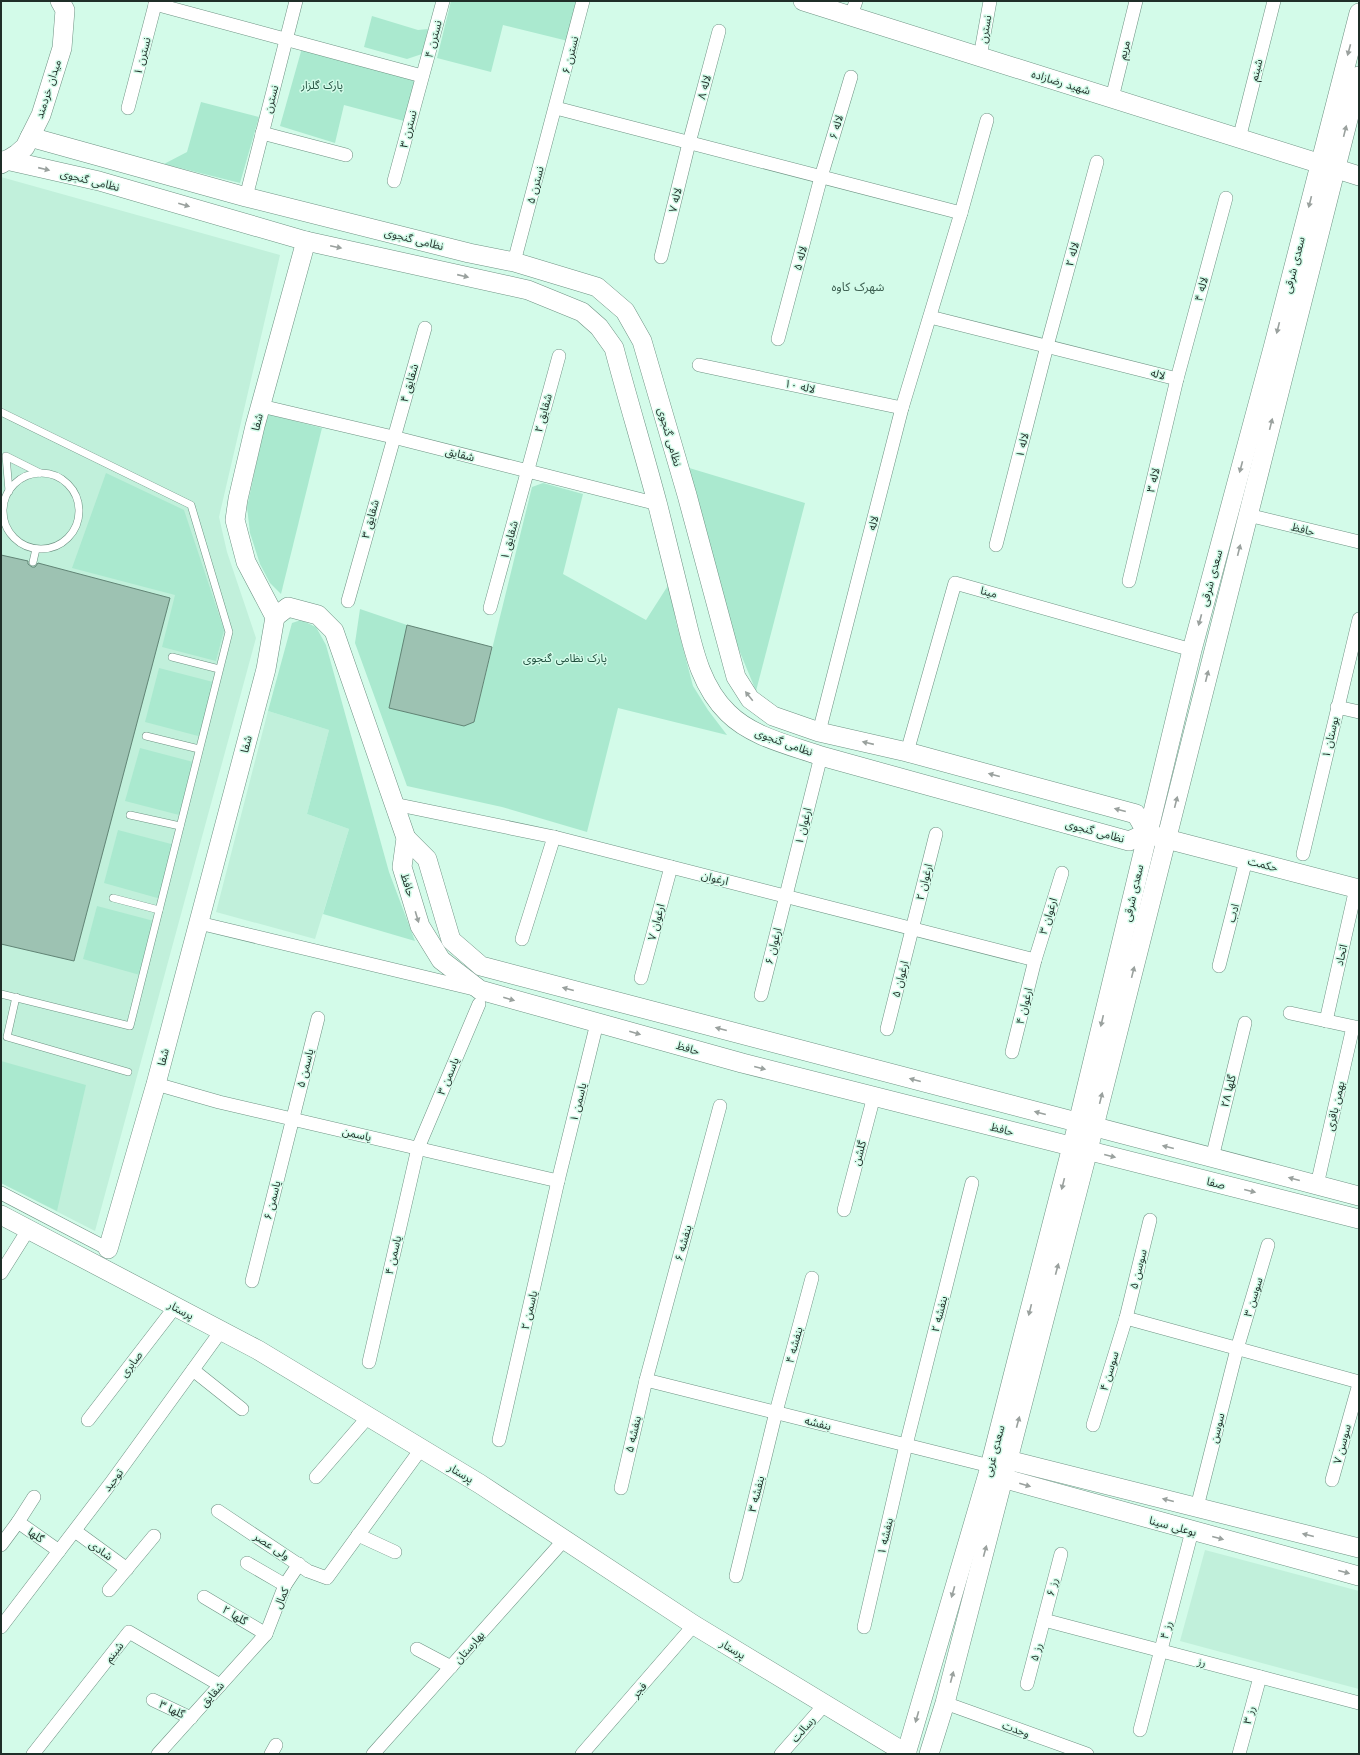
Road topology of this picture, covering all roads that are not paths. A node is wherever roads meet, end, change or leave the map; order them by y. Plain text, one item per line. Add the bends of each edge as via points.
1 (296, 1) edge
2 (443, 1) edge
3 (583, 1) edge
4 (803, 1) edge
5 (990, 1) edge
6 (1136, 1) edge
7 (1274, 1) edge
8 (156, 3) edge
9 (64, 4) edge
10 (853, 9) edge
11 (1359, 13) edge
12 (720, 31) dead end
13 (286, 40) junction
14 (980, 57) junction
15 (422, 76) junction
16 (1359, 76) edge
17 (851, 77) dead end
18 (1112, 98) junction
19 (128, 108) dead end
20 (556, 108) junction
21 (987, 120) dead end
22 (262, 133) junction
23 (30, 137) junction
24 (1239, 139) junction
25 (689, 143) junction
26 (346, 155) dead end
27 (4, 162) edge
28 (1097, 162) dead end
29 (1327, 166) junction
30 (167, 175) junction
31 (1359, 176) edge
32 (821, 177) junction
33 (394, 181) dead end
34 (246, 197) junction
35 (1226, 198) dead end
36 (160, 199) junction
37 (961, 213) junction
38 (306, 241) junction
39 (421, 241) junction
40 (661, 257) dead end
41 (514, 262) junction
42 (415, 265) junction
43 (930, 317) junction
44 (425, 328) dead end
45 (778, 339) dead end
46 (1047, 346) junction
47 (559, 356) dead end
48 (699, 364) dead end
49 (1177, 379) junction
50 (261, 406) junction
51 (902, 408) junction
52 (1, 412) edge
53 (393, 437) junction
54 (4, 455) edge
55 (527, 471) junction
56 (40, 473) junction
57 (9, 490) junction
58 (687, 495) junction
59 (658, 504) junction
60 (1248, 515) junction
61 (1359, 542) edge
62 (996, 545) dead end
63 (36, 550) junction
64 (33, 562) dead end
65 (1129, 581) dead end
66 (348, 601) dead end
67 (490, 608) dead end
68 (274, 617) junction
69 (1359, 619) edge
70 (1192, 650) junction
71 (172, 657) dead end
72 (219, 669) junction
73 (1337, 707) junction
74 (1359, 712) edge
75 (819, 732) junction
76 (146, 736) dead end
77 (199, 749) junction
78 (907, 752) junction
79 (821, 756) junction
80 (394, 804) junction
81 (130, 815) dead end
82 (180, 826) junction
83 (1147, 833) junction
84 (936, 834) dead end
85 (554, 837) junction
86 (406, 838) junction
87 (1166, 840) junction
88 (1303, 854) dead end
89 (1246, 860) junction
90 (671, 867) junction
91 (1062, 872) dead end
92 (1358, 889) edge
93 (786, 896) junction
94 (113, 898) dead end
95 (159, 910) junction
96 (199, 923) junction
97 (913, 929) junction
98 (522, 939) dead end
99 (1035, 960) junction
100 (1219, 966) dead end
101 (641, 978) dead end
102 (1, 994) edge
103 (761, 995) dead end
104 (16, 997) junction
105 (479, 997) junction
106 (600, 997) junction
107 (1290, 1013) dead end
108 (318, 1018) dead end
109 (1326, 1021) junction
110 (597, 1023) junction
111 (1245, 1023) dead end
112 (1356, 1028) edge
113 (887, 1029) dead end
114 (1012, 1052) dead end
115 (128, 1072) dead end
116 (156, 1084) junction
117 (874, 1096) junction
118 (720, 1106) dead end
119 (292, 1119) junction
120 (1086, 1125) junction
121 (418, 1148) junction
122 (1080, 1148) junction
123 (1212, 1158) junction
124 (558, 1181) junction
125 (972, 1183) dead end
126 (1317, 1185) junction
127 (1, 1193) edge
128 (1359, 1196) edge
129 (844, 1210) dead end
130 (1, 1215) edge
131 (1150, 1220) dead end
132 (1359, 1220) edge
133 (28, 1230) junction
134 (1268, 1245) dead end
135 (108, 1249) joint
136 (1, 1274) edge
137 (812, 1278) dead end
138 (252, 1281) dead end
139 (175, 1307) junction
140 (1126, 1318) junction
141 (221, 1331) junction
142 (1237, 1348) junction
143 (369, 1362) dead end
144 (193, 1370) junction
145 (646, 1380) junction
146 (1359, 1383) edge
147 (242, 1410) dead end
148 (776, 1412) junction
149 (368, 1417) junction
150 (88, 1420) dead end
151 (1093, 1425) dead end
152 (499, 1440) dead end
153 (906, 1445) junction
154 (421, 1449) junction
155 (996, 1467) junction
156 (316, 1477) dead end
157 (1332, 1480) dead end
158 (621, 1488) dead end
159 (34, 1497) dead end
160 (1197, 1507) junction
161 (218, 1511) dead end
162 (18, 1522) junction
163 (74, 1531) junction
164 (1192, 1531) junction
165 (358, 1535) junction
166 (154, 1536) dead end
167 (564, 1540) junction
168 (1, 1545) edge
169 (1359, 1548) edge
170 (59, 1551) junction
171 (395, 1552) dead end
172 (1061, 1554) dead end
173 (247, 1563) dead end
174 (299, 1564) junction
175 (127, 1569) junction
176 (736, 1576) dead end
177 (1359, 1576) edge
178 (285, 1585) junction
179 (109, 1590) dead end
180 (204, 1597) dead end
181 (1044, 1620) junction
182 (694, 1625) junction
183 (1, 1627) edge
184 (864, 1627) dead end
185 (266, 1634) junction
186 (418, 1648) dead end
187 (1160, 1651) junction
188 (451, 1667) junction
189 (1260, 1677) junction
190 (1027, 1684) dead end
191 (220, 1685) junction
192 (153, 1700) dead end
193 (945, 1703) junction
194 (1359, 1703) edge
195 (825, 1704) junction
196 (191, 1718) junction
197 (1140, 1730) dead end
198 (1069, 1751) edge
199 (33, 1754) edge
200 (158, 1754) edge
201 (373, 1754) edge
202 (582, 1754) edge
203 (781, 1754) edge
204 (906, 1754) edge
205 (929, 1754) edge
206 (1087, 1754) edge
207 (1239, 1754) edge

1 - 13 street, نسترن
2 - 15 street, نسترن ۴
3 - 20 street, نسترن ۶
4 - 10 street, شهید رضازاده
5 - 14 street, نسترن
6 - 18 street, مریم
7 - 24 street, شبنم
8 - 13 street
8 - 19 street, نسترن ۱
9 - 23 street, میدان خردمند via 62,48 41,115
10 - 14 street, شهید رضازاده
11 -> 29 street, سعدی شرقی
12 - 25 street, لاله ۸
13 - 15 street
13 - 22 street, نسترن
14 - 18 street, شهید رضازاده
15 - 33 street, نسترن ۳
29 -> 16 street, سعدی شرقی
17 - 32 street, لاله ۶
18 - 24 street, شهید رضازاده
20 - 25 street
20 - 41 street, نسترن ۵
21 - 37 street, لاله
22 - 26 street
22 - 34 street, نسترن
23 - 27 street, میدان خردمند via 25,147
23 - 30 street, نظامی گنجوی
24 - 29 street, شهید رضازاده
25 - 32 street
25 - 40 street, لاله ۷
27 -> 36 street, نظامی گنجوی via 99,181
28 - 46 street, لاله ۲
29 - 31 street, شهید رضازاده
60 -> 29 street, سعدی شرقی
29 -> 70 street, سعدی شرقی via 1273,348
30 - 34 street, نظامی گنجوی
30 - 36 street
32 - 37 street
32 - 45 street, لاله ۵
34 - 39 street, نظامی گنجوی
35 - 49 street, لاله ۴
36 -> 38 street, نظامی گنجوی
37 - 43 street, لاله
38 -> 42 street, نظامی گنجوی
38 - 50 street, شفا
39 - 41 street, نظامی گنجوی
39 - 42 street
41 - 58 street, نظامی گنجوی via 597,288 625,311 642,341
42 -> 59 street, نظامی گنجوی via 528,290 582,312 599,327 614,348
43 - 46 street, لاله
43 - 51 street, لاله
44 - 53 street, شقایق ۴
46 - 49 street, لاله
46 - 62 street, لاله ۱
47 - 55 street, شقایق ۲
48 - 51 street, لاله ۱۰
49 - 65 street, لاله ۳
50 - 53 street, شقایق
50 - 68 street, شفا via 235,520 246,562
51 - 75 street, لاله
52 - 72 lane via 191,505 229,632
53 - 55 street, شقایق
53 - 66 street, شقایق ۳
54 - 56 lane
54 - 57 lane
55 - 59 street, شقایق
55 - 67 street, شقایق ۱
56 - 57 lane via 22,478
56 - 63 lane via 52,474 63,479 75,493 80,511 78,524 66,540 49,549
57 - 63 lane via 3,514 6,527 13,538
58 - 59 street
75 -> 58 street, نظامی گنجوی via 773,716 750,699 736,677
59 - 79 street, نظامی گنجوی via 694,650 702,676 712,694 728,714 750,729
60 - 61 street, حافظ
87 -> 60 street, سعدی شرقی
63 - 64 lane
68 - 80 street, حافظ via 288,607 318,615 334,631
68 - 96 street, شفا via 266,669
69 - 73 street, بوستان ۱
70 - 78 street, مینا via 955,583
70 - 83 street, سعدی شرقی
71 - 72 lane
72 - 77 lane
73 - 74 street
73 - 88 street, بوستان ۱
78 -> 75 street, نظامی گنجوی
76 - 77 lane
77 - 82 lane
83 -> 78 street, نظامی گنجوی via 1136,814
79 - 83 street, نظامی گنجوی via 1129,841
79 - 93 street, ارغوان ۱
80 - 85 street, ارغوان
80 - 86 street, حافظ
81 - 82 lane
82 - 95 lane
83 - 87 street, حکمت
83 -> 120 street, سعدی شرقی
84 - 97 street, ارغوان ۲
85 - 90 street, ارغوان
85 - 98 street
86 -> 105 street, حافظ via 402,867 420,926 441,960
106 -> 86 street, حافظ via 481,966 451,940 427,859
87 - 89 street, حکمت
120 -> 87 street, سعدی شرقی
89 - 92 street, حکمت
89 - 100 street, ادب
90 - 93 street, ارغوان
90 - 101 street, ارغوان ۷
91 - 99 street, ارغوان ۳
92 - 109 street, اتحاد
93 - 97 street, ارغوان
93 - 103 street, ارغوان ۶
94 - 95 lane
95 - 104 lane via 130,1026
96 - 105 street
96 - 116 street, شفا
97 - 99 street, ارغوان
97 - 113 street, ارغوان ۵
99 - 114 street, ارغوان ۴
102 - 104 lane
104 - 115 lane via 7,1037
105 -> 110 street, حافظ
105 - 121 street, یاسمن ۳
106 - 110 street
120 -> 106 street, حافظ
107 - 109 street, بهمن باقری
108 - 119 street, یاسمن ۵
109 - 112 street, بهمن باقری
110 -> 117 street, حافظ
110 - 124 street, یاسمن ۱
111 - 123 street, گلها ۲۸
112 - 126 street, بهمن باقری
116 - 119 street, یاسمن
116 - 135 street, شفا
117 - 122 street, حافظ
117 - 129 street, گلشن
118 - 145 street, بنفشه ۶
119 - 121 street, یاسمن
119 - 138 street, یاسمن ۶
120 - 122 street, سعدی شرقی
123 -> 120 street, صفا
121 - 124 street, یاسمن
121 - 143 street, یاسمن ۴
122 -> 132 street, صفا
122 - 155 street, سعدی غربی
126 -> 123 street, صفا
124 - 152 street, یاسمن ۲
125 - 153 street, بنفشه ۲
126 - 128 street, صفا
127 - 135 street
130 - 133 street, پرستار
131 - 140 street, سوسن ۵
133 - 136 street
133 - 139 street, پرستار
134 - 142 street, سوسن ۳
137 - 148 street, بنفشه ۴
139 - 141 street, پرستار
139 - 150 street, صابری
140 - 142 street
140 - 151 street, سوسن ۴
141 - 144 street, توحید
141 - 149 street, پرستار via 258,1350
142 - 146 street
142 - 160 street, سوسن
144 - 147 street
144 - 163 street, توحید
145 - 148 street, بنفشه
145 - 158 street, بنفشه ۵
146 - 157 street, سوسن ۷
148 - 153 street, بنفشه
148 - 176 street, بنفشه ۳
149 - 154 street, پرستار
149 - 156 street
153 - 155 street, بنفشه
153 - 184 street, بنفشه ۱
154 - 165 street
154 - 167 street, پرستار via 480,1484
160 -> 155 street
155 -> 164 street, بوعلی سینا
193 -> 155 street, سعدی غربی
155 -> 204 street, سعدی غربی
159 - 162 street, گلها
160 - 164 street
169 -> 160 street
161 - 174 street, ولی عصر
162 - 168 street
162 - 170 street, گلها
163 - 170 street, توحید
163 - 175 street, شادی
164 -> 177 street, بوعلی سینا
164 - 187 street, رز ۴
165 - 171 street
165 - 174 street, ولی عصر via 327,1578 308,1571
166 - 175 street
167 - 182 street, پرستار
167 - 188 street, بهارستان
170 - 183 street, توحید
172 - 181 street, رز ۶
173 - 178 street
174 - 178 street, کمال
175 - 179 street
178 - 185 street, کمال
180 - 185 street, گلها ۲
181 - 187 street, رز
181 - 190 street, رز ۵
182 - 195 street, پرستار
182 - 202 street, فجر
185 - 191 street, شقایق
186 - 188 street
187 - 189 street, رز
187 - 197 street, رز ۴
188 - 201 street, بهارستان
189 - 194 street, رز
189 - 207 street, رز ۳
191 - 196 street, شقایق
191 - 199 street, شبنم via 129,1632
192 - 196 street, گلها ۳
193 - 198 street, وحدت
193 - 205 street, سعدی غربی
195 - 203 street, رسالت
195 - 204 street, پرستار
196 - 200 street, شقایق
198 - 206 street, وحدت

